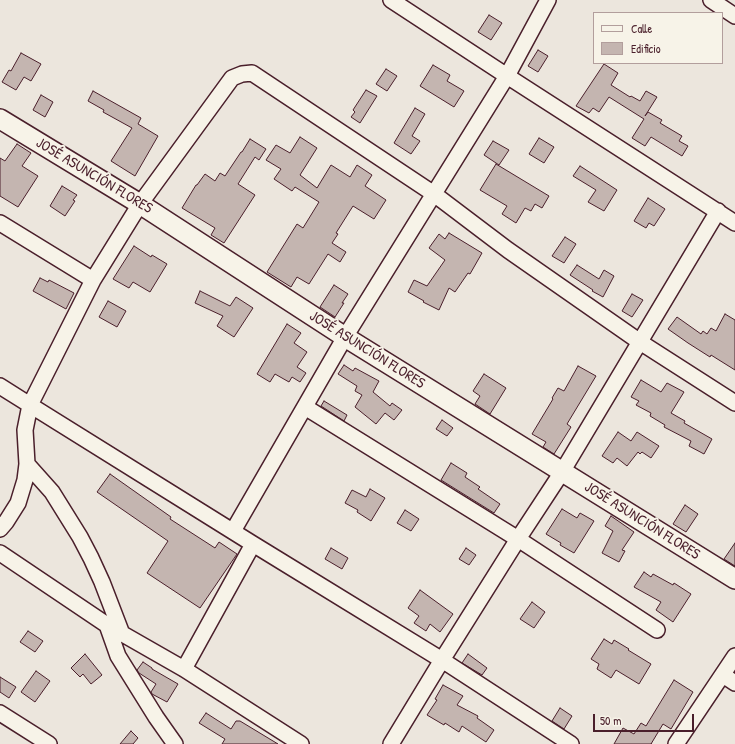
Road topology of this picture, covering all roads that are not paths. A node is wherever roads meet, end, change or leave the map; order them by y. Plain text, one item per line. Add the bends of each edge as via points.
1 (391, 0) edge
2 (548, 0) edge
3 (711, 0) edge
4 (735, 16) edge
5 (507, 76) junction
6 (0, 119) edge
7 (434, 194) junction
8 (140, 204) junction
9 (718, 211) junction
10 (0, 223) edge
11 (735, 223) edge
12 (94, 280) junction
13 (345, 337) junction
14 (640, 342) junction
15 (0, 386) edge
16 (735, 403) edge
17 (30, 405) junction
18 (304, 407) junction
19 (27, 464) junction
20 (562, 472) junction
21 (0, 529) edge
22 (233, 531) junction
23 (518, 539) junction
24 (253, 544) junction
25 (0, 553) edge
26 (735, 579) edge
27 (107, 626) junction
28 (657, 630) dead end
29 (122, 634) junction
30 (735, 656) edge
31 (442, 660) junction
32 (184, 669) junction
33 (729, 679) edge
34 (0, 714) edge
35 (49, 744) edge
36 (176, 744) edge
37 (301, 744) edge
38 (391, 744) edge
39 (571, 744) edge
40 (676, 744) edge

1 - 5 street
2 - 5 street
3 - 4 street
5 - 7 street
5 - 9 street
6 - 8 street, JOSÉ ASUNCIÓN FLORES
7 - 8 street via 252,73 232,78
7 - 13 street
7 - 14 street via 508,250
8 - 12 street
8 - 13 street, JOSÉ ASUNCIÓN FLORES
9 - 11 street
9 - 14 street
10 - 12 street
12 - 17 street
13 - 18 street
13 - 20 street, JOSÉ ASUNCIÓN FLORES
14 - 16 street
14 - 20 street
15 - 17 street
17 - 19 street via 25,430
17 - 22 street
18 - 22 street
18 - 23 street
19 - 21 street via 18,503
19 - 29 street via 52,492 80,537 102,582
20 - 23 street
20 - 26 street, JOSÉ ASUNCIÓN FLORES
22 - 24 street
23 - 28 street
23 - 31 street
24 - 31 street
24 - 32 street
25 - 27 street
27 - 29 street
27 - 36 street via 118,656
29 - 32 street
30 - 33 street
31 - 38 street
31 - 39 street
32 - 37 street
33 - 40 street
34 - 35 street

